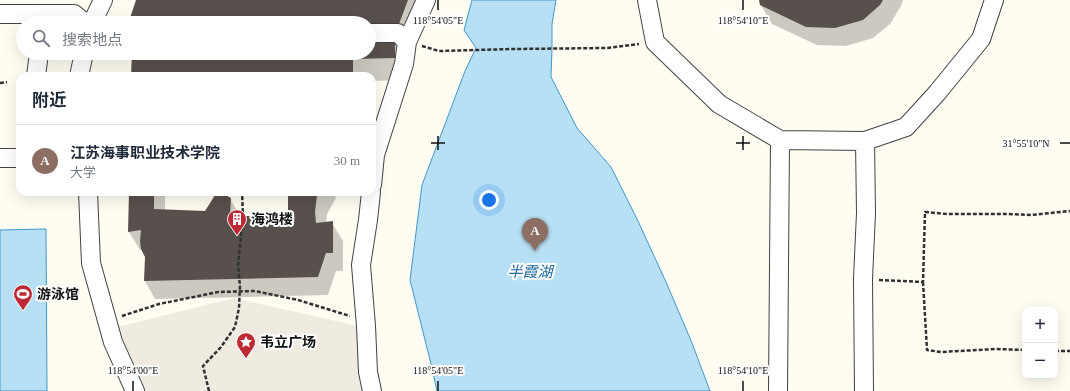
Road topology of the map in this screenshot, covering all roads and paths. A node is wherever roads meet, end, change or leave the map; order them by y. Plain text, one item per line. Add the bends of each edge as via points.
1 (103, 0) edge
2 (426, 0) edge
3 (647, 0) edge
4 (994, 0) edge
5 (0, 14) edge
6 (17, 16) edge
7 (62, 16) edge
8 (76, 16) edge
9 (95, 16) edge
10 (376, 32) edge
11 (407, 42) junction
12 (655, 42) junction
13 (38, 60) edge
14 (82, 60) edge
15 (37, 72) edge
16 (80, 72) edge
17 (7, 82) dead end
18 (0, 83) edge
19 (780, 140) junction
20 (865, 141) junction
21 (376, 153) edge
22 (0, 158) edge
23 (16, 158) edge
24 (88, 196) edge
25 (242, 196) edge
26 (370, 196) edge
27 (1070, 211) edge
28 (863, 280) junction
29 (923, 282) junction
30 (240, 291) junction
31 (107, 321) junction
32 (366, 321) junction
33 (1022, 350) edge
34 (1058, 350) edge
35 (1070, 351) edge
36 (135, 391) edge
37 (209, 391) edge
38 (372, 391) edge
39 (778, 391) edge
40 (864, 391) edge

1 - 9 street
2 - 11 street
3 - 12 street
4 - 20 street via 981,39 906,127
5 - 6 street
7 - 8 street
10 - 11 street via 398,33
11 - 12 path via 439,51 607,48
11 - 21 street via 404,64
12 - 19 street via 719,104
13 - 15 street
14 - 16 street
17 - 18 path
19 - 20 street
19 - 39 street
20 - 28 street via 866,213
22 - 23 street
24 - 31 street via 91,263
25 - 30 path via 243,217 238,265
26 - 32 street via 361,265
27 - 29 path via 1031,215 925,212
28 - 29 path
28 - 40 street
29 - 33 path via 927,350 941,352
30 - 31 path via 218,292 159,304
30 - 32 path via 255,291 298,300
30 - 37 path via 234,327 221,347 203,366
31 - 36 street via 113,342
32 - 38 street via 368,372
34 - 35 path

